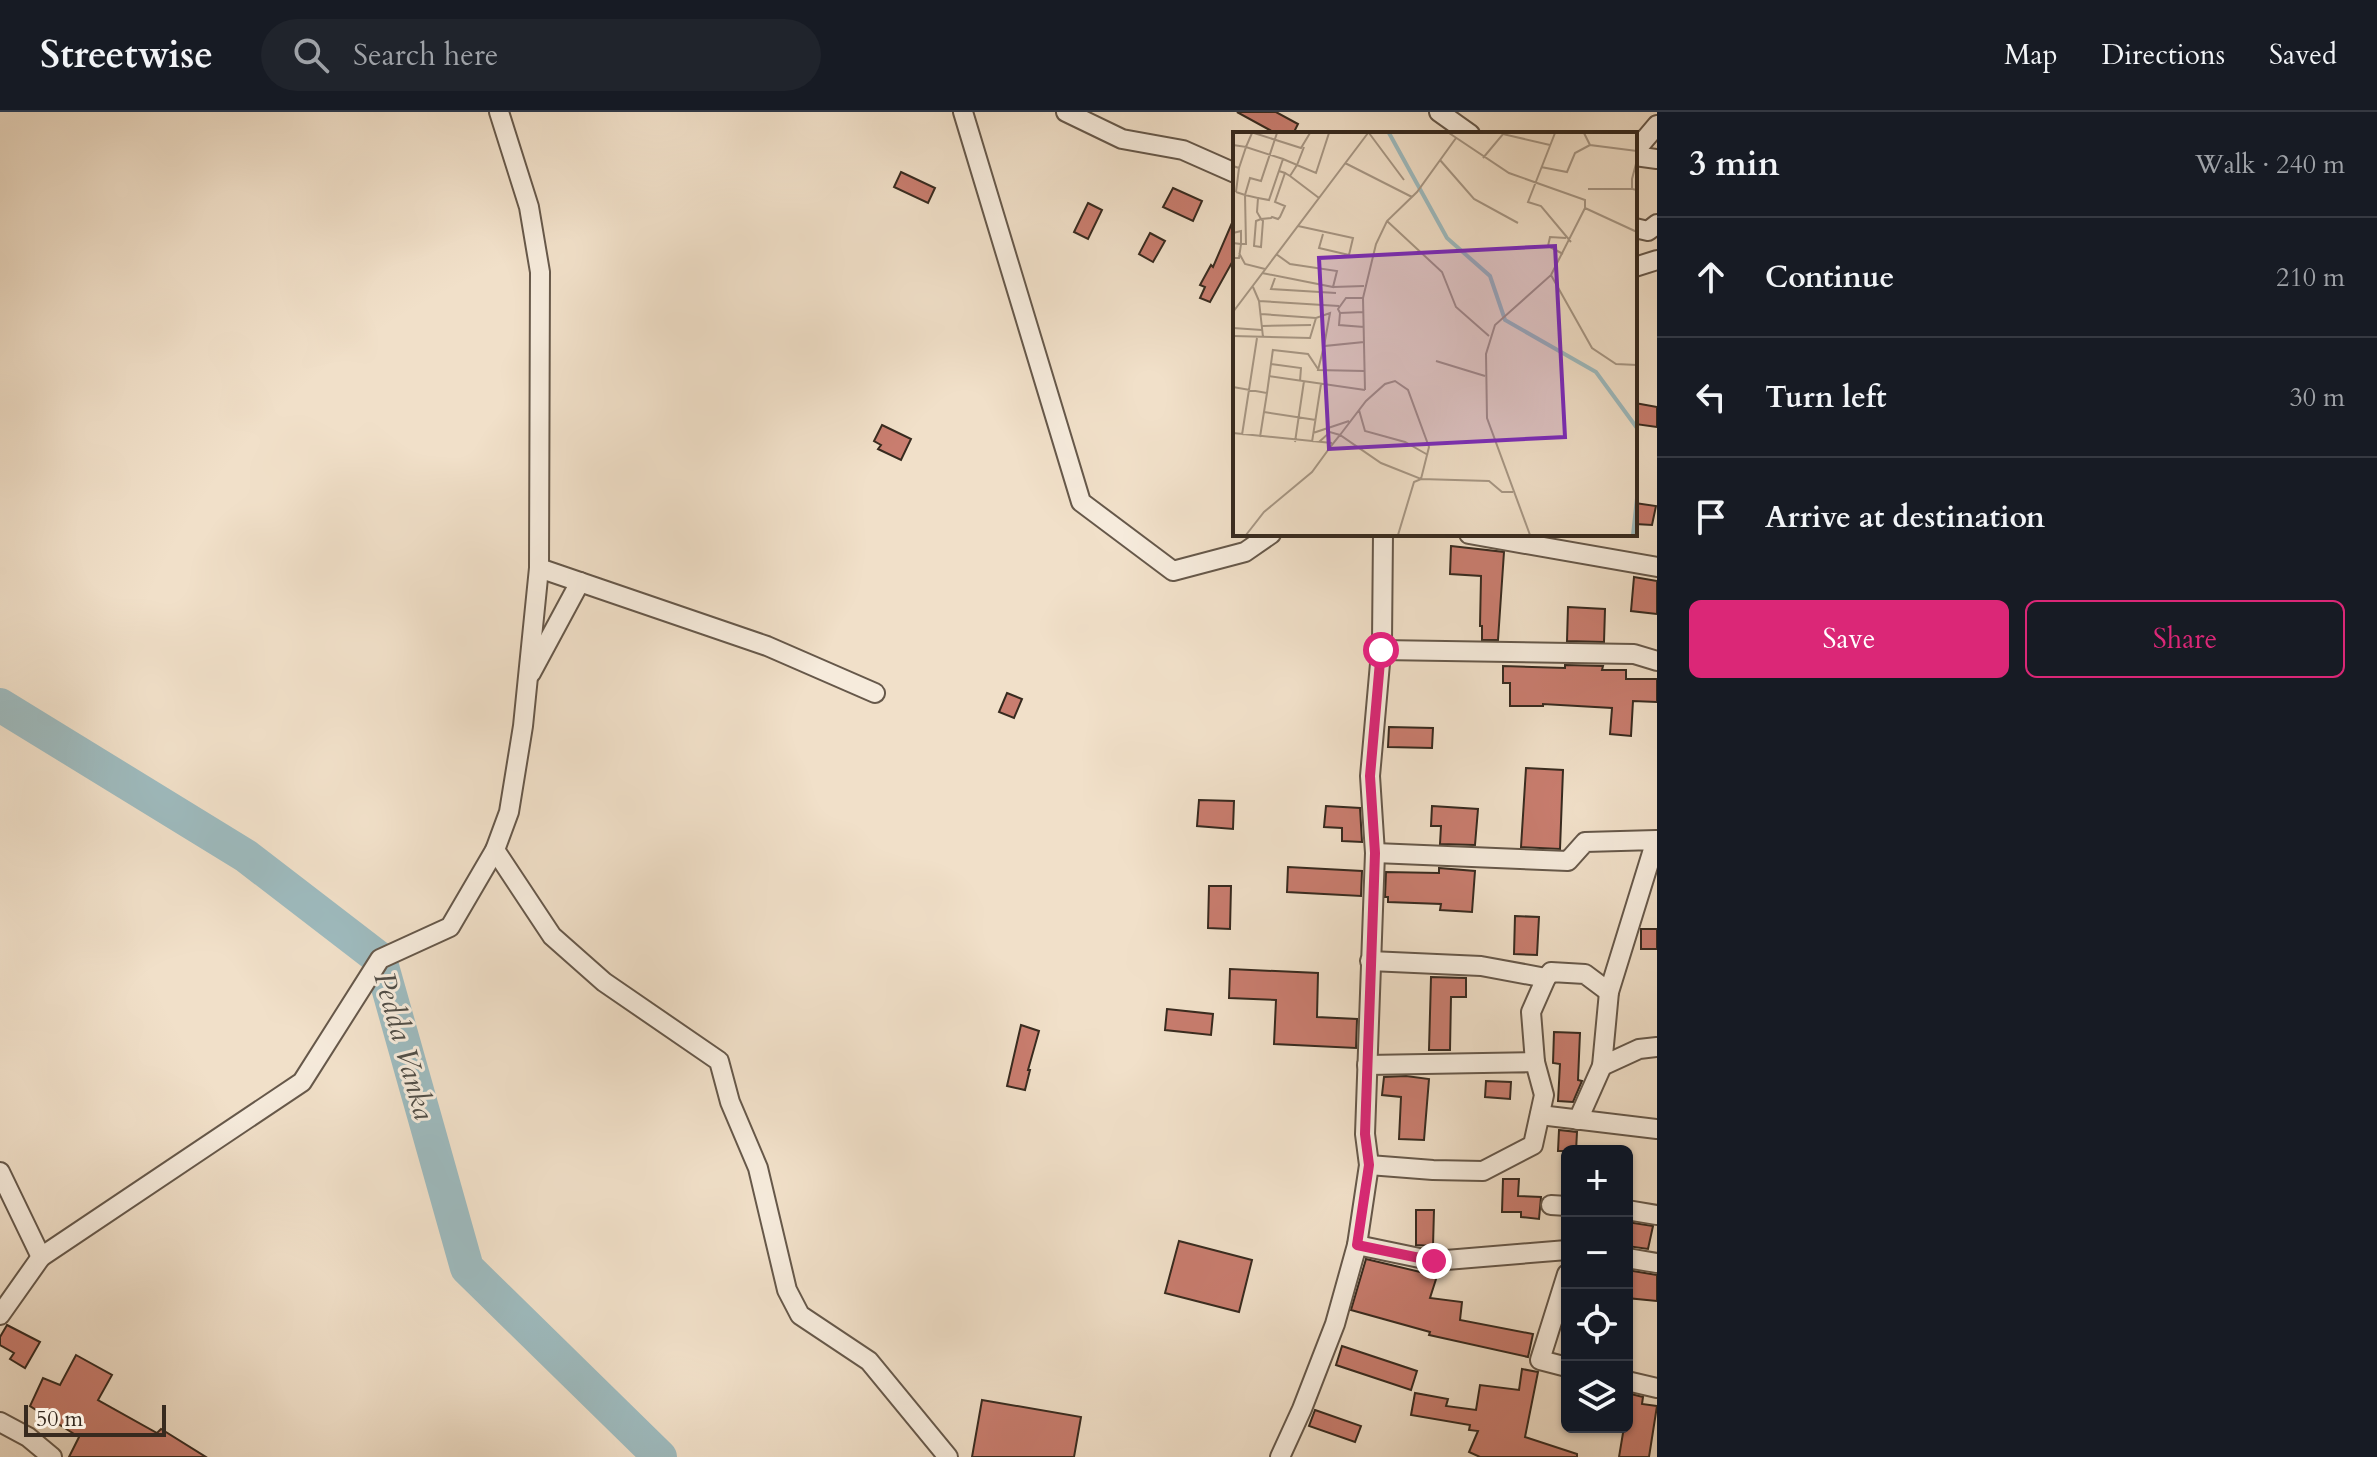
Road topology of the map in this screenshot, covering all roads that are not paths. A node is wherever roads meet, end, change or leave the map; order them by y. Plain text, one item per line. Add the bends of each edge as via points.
1 (499, 112) edge
2 (963, 112) edge
3 (1066, 112) edge
4 (1439, 112) edge
5 (1657, 125) edge
6 (1467, 132) edge
7 (1637, 151) edge
8 (1637, 154) edge
9 (1657, 159) edge
10 (1233, 172) edge
11 (1657, 224) edge
12 (1637, 228) edge
13 (1657, 260) edge
14 (1637, 266) edge
15 (1268, 536) edge
16 (1383, 536) edge
17 (1480, 536) edge
18 (1657, 567) edge
19 (539, 568) junction
20 (580, 582) junction
21 (1381, 650) junction
22 (1657, 661) edge
23 (526, 683) junction
24 (875, 693) dead end
25 (1656, 839) edge
26 (495, 850) junction
27 (1375, 853) junction
28 (1370, 961) junction
29 (1546, 978) junction
30 (1609, 992) junction
31 (1657, 1047) edge
32 (1535, 1062) junction
33 (1367, 1065) junction
34 (1602, 1066) junction
35 (1540, 1115) junction
36 (1578, 1120) junction
37 (1657, 1129) edge
38 (1369, 1165) junction
39 (0, 1172) edge
40 (1633, 1211) edge
41 (1657, 1215) edge
42 (1357, 1245) junction
43 (1561, 1250) edge
44 (41, 1257) junction
45 (1633, 1259) edge
46 (1657, 1263) edge
47 (1562, 1289) edge
48 (0, 1315) edge
49 (1561, 1365) edge
50 (1633, 1382) edge
51 (1657, 1388) edge
52 (0, 1422) edge
53 (53, 1456) edge
54 (948, 1457) edge
55 (1280, 1457) edge

1 - 19 street via 529,207 540,272
2 - 15 street via 1081,502 1173,571 1245,552
3 - 10 street via 1122,139 1183,150
4 - 6 street
5 - 7 street
8 - 9 street
11 - 12 street via 1648,231
13 - 14 street
16 - 21 street
17 - 18 street
19 - 20 street
19 - 23 street
20 - 23 street
20 - 24 street via 767,646
21 - 22 street via 1634,654
21 - 27 street via 1370,776
23 - 26 street via 509,812
25 - 27 street via 1585,842 1568,861
25 - 30 street
26 - 44 street via 450,927 380,959 302,1082
26 - 54 street via 552,936 604,982 719,1061 758,1168 787,1290 800,1315 869,1361
27 - 28 street
28 - 29 street via 1481,966
28 - 33 street
29 - 30 street via 1551,972 1585,974
29 - 32 street via 1531,1012
30 - 34 street
31 - 34 street
32 - 33 street
32 - 35 street via 1544,1095
33 - 38 street
34 - 36 street
35 - 36 street
35 - 38 street via 1533,1145 1483,1171
36 - 37 street
38 - 42 street
39 - 44 street
40 - 41 street
42 - 43 street via 1434,1261
42 - 55 street via 1335,1324
44 - 48 street
45 - 46 street
47 - 49 street via 1540,1360
50 - 51 street
52 - 53 street

